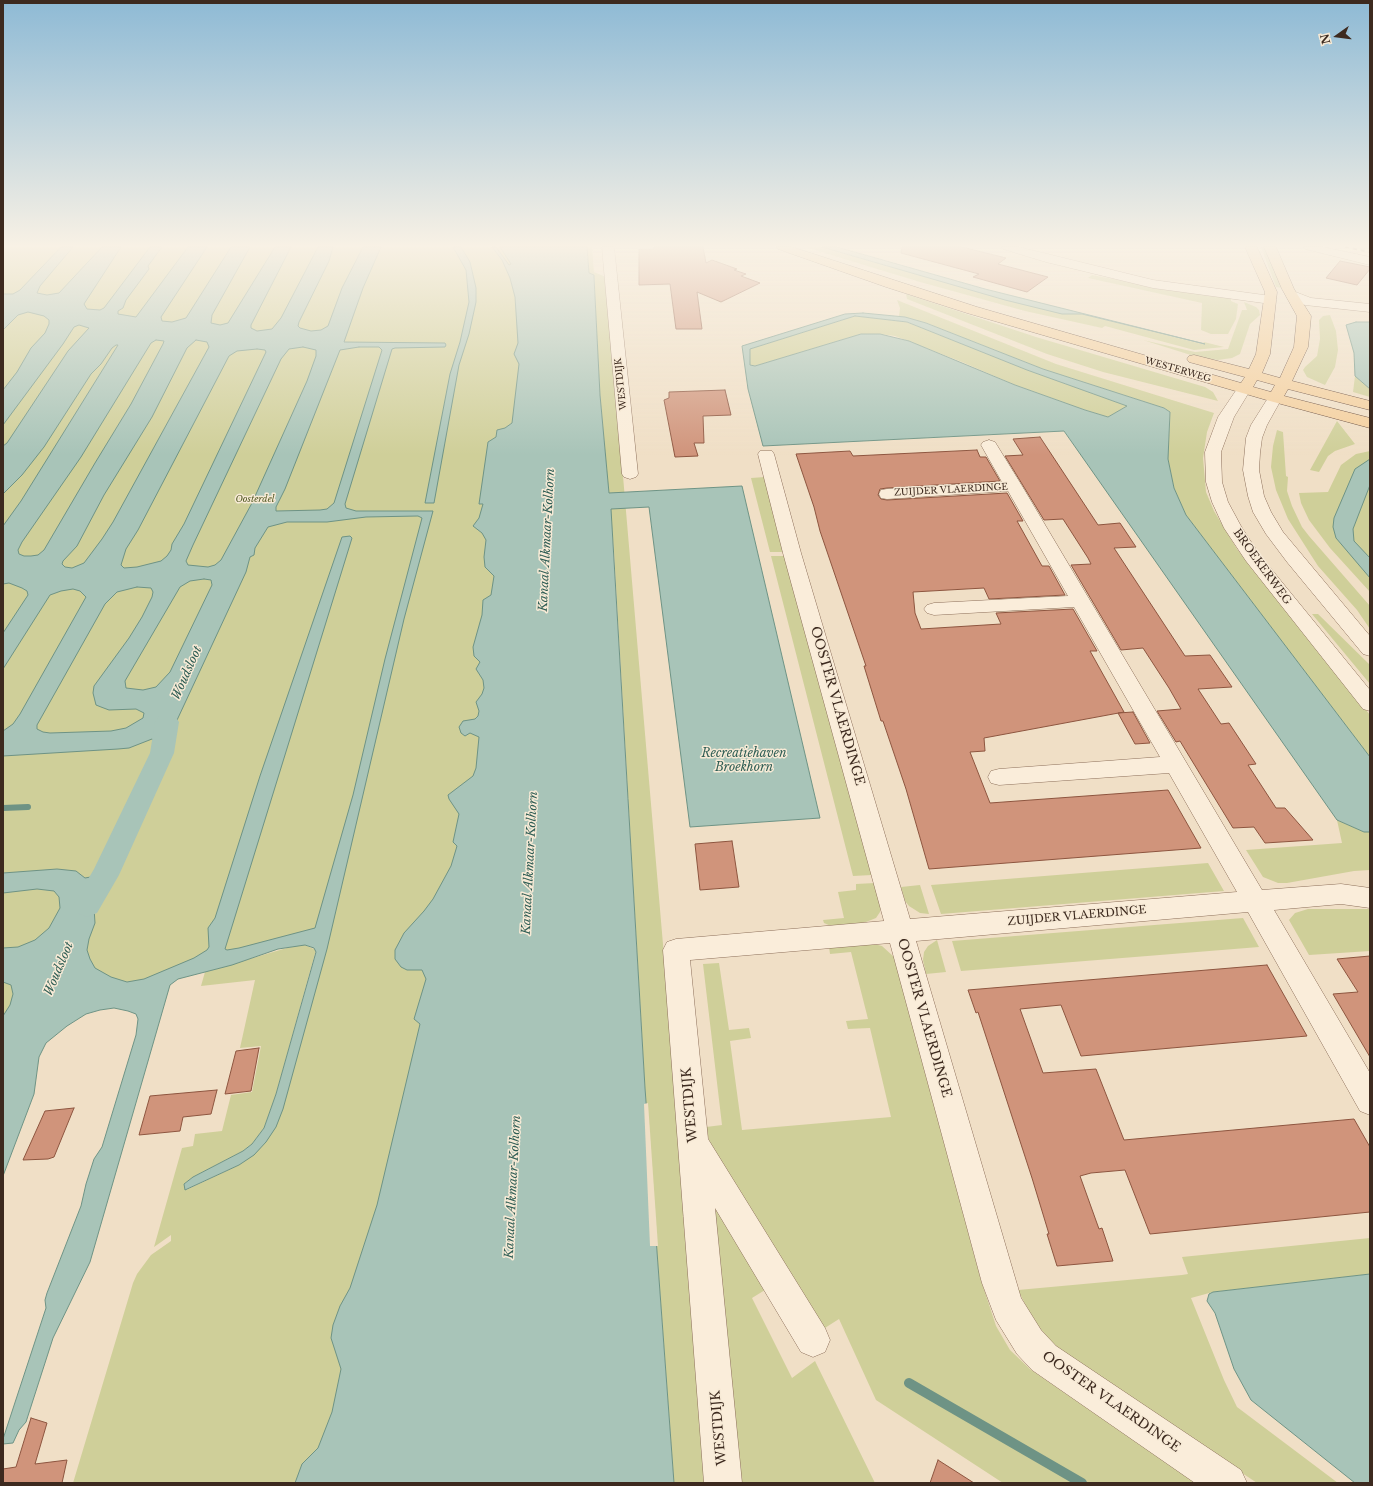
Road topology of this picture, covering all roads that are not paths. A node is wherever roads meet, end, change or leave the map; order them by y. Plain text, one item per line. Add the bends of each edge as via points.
1 (615, 316) edge
2 (994, 316) edge
3 (1032, 316) edge
4 (1268, 316) edge
5 (1304, 316) edge
6 (1132, 343) dead end
7 (1178, 355) dead end
8 (1254, 375) junction
9 (1244, 389) junction
10 (1280, 390) junction
11 (1370, 406) edge
12 (1370, 423) edge
13 (989, 445) dead end
14 (766, 454) dead end
15 (630, 474) dead end
16 (1014, 486) junction
17 (887, 494) dead end
18 (1080, 601) junction
19 (934, 609) dead end
20 (1370, 649) edge
21 (1370, 704) edge
22 (1176, 764) junction
23 (999, 777) dead end
24 (1370, 884) edge
25 (1341, 894) junction
26 (1370, 898) edge
27 (1256, 901) junction
28 (899, 932) junction
29 (1370, 1101) edge
30 (694, 1143) junction
31 (813, 1340) dead end
32 (724, 1483) edge
33 (1228, 1483) edge

1 - 15 street, WESTDIJK
2 - 9 main road, WESTERWEG
3 - 6 main road
4 - 8 main road via 1263,354
5 - 10 main road via 1301,347
7 - 8 main road, WESTERWEG
8 - 9 main road
8 - 10 main road, WESTERWEG
9 - 10 main road, WESTERWEG
9 - 21 street, BROEKERWEG via 1226,417 1213,452 1214,482 1220,502 1252,557
10 - 11 main road, WESTERWEG
10 - 12 main road, WESTERWEG
10 - 20 street via 1254,438 1251,470 1256,496 1275,534
13 - 16 street, ZUIJDER VLAERDINGE
14 - 28 street, OOSTER VLAERDINGE
16 - 17 street, ZUIJDER VLAERDINGE
16 - 18 street, ZUIJDER VLAERDINGE
18 - 19 street
18 - 22 street, ZUIJDER VLAERDINGE
22 - 23 street
22 - 27 street, ZUIJDER VLAERDINGE
24 - 25 street, ZUIJDER VLAERDINGE via 1351,887
25 - 26 street, ZUIJDER VLAERDINGE
25 - 27 street, ZUIJDER VLAERDINGE
27 - 28 street, ZUIJDER VLAERDINGE
27 - 29 street, ZUIJDER VLAERDINGE
28 - 30 street, WESTDIJK via 676,950
28 - 33 street, OOSTER VLAERDINGE via 999,1283 1018,1326 1044,1358
30 - 31 street
30 - 32 street, WESTDIJK

